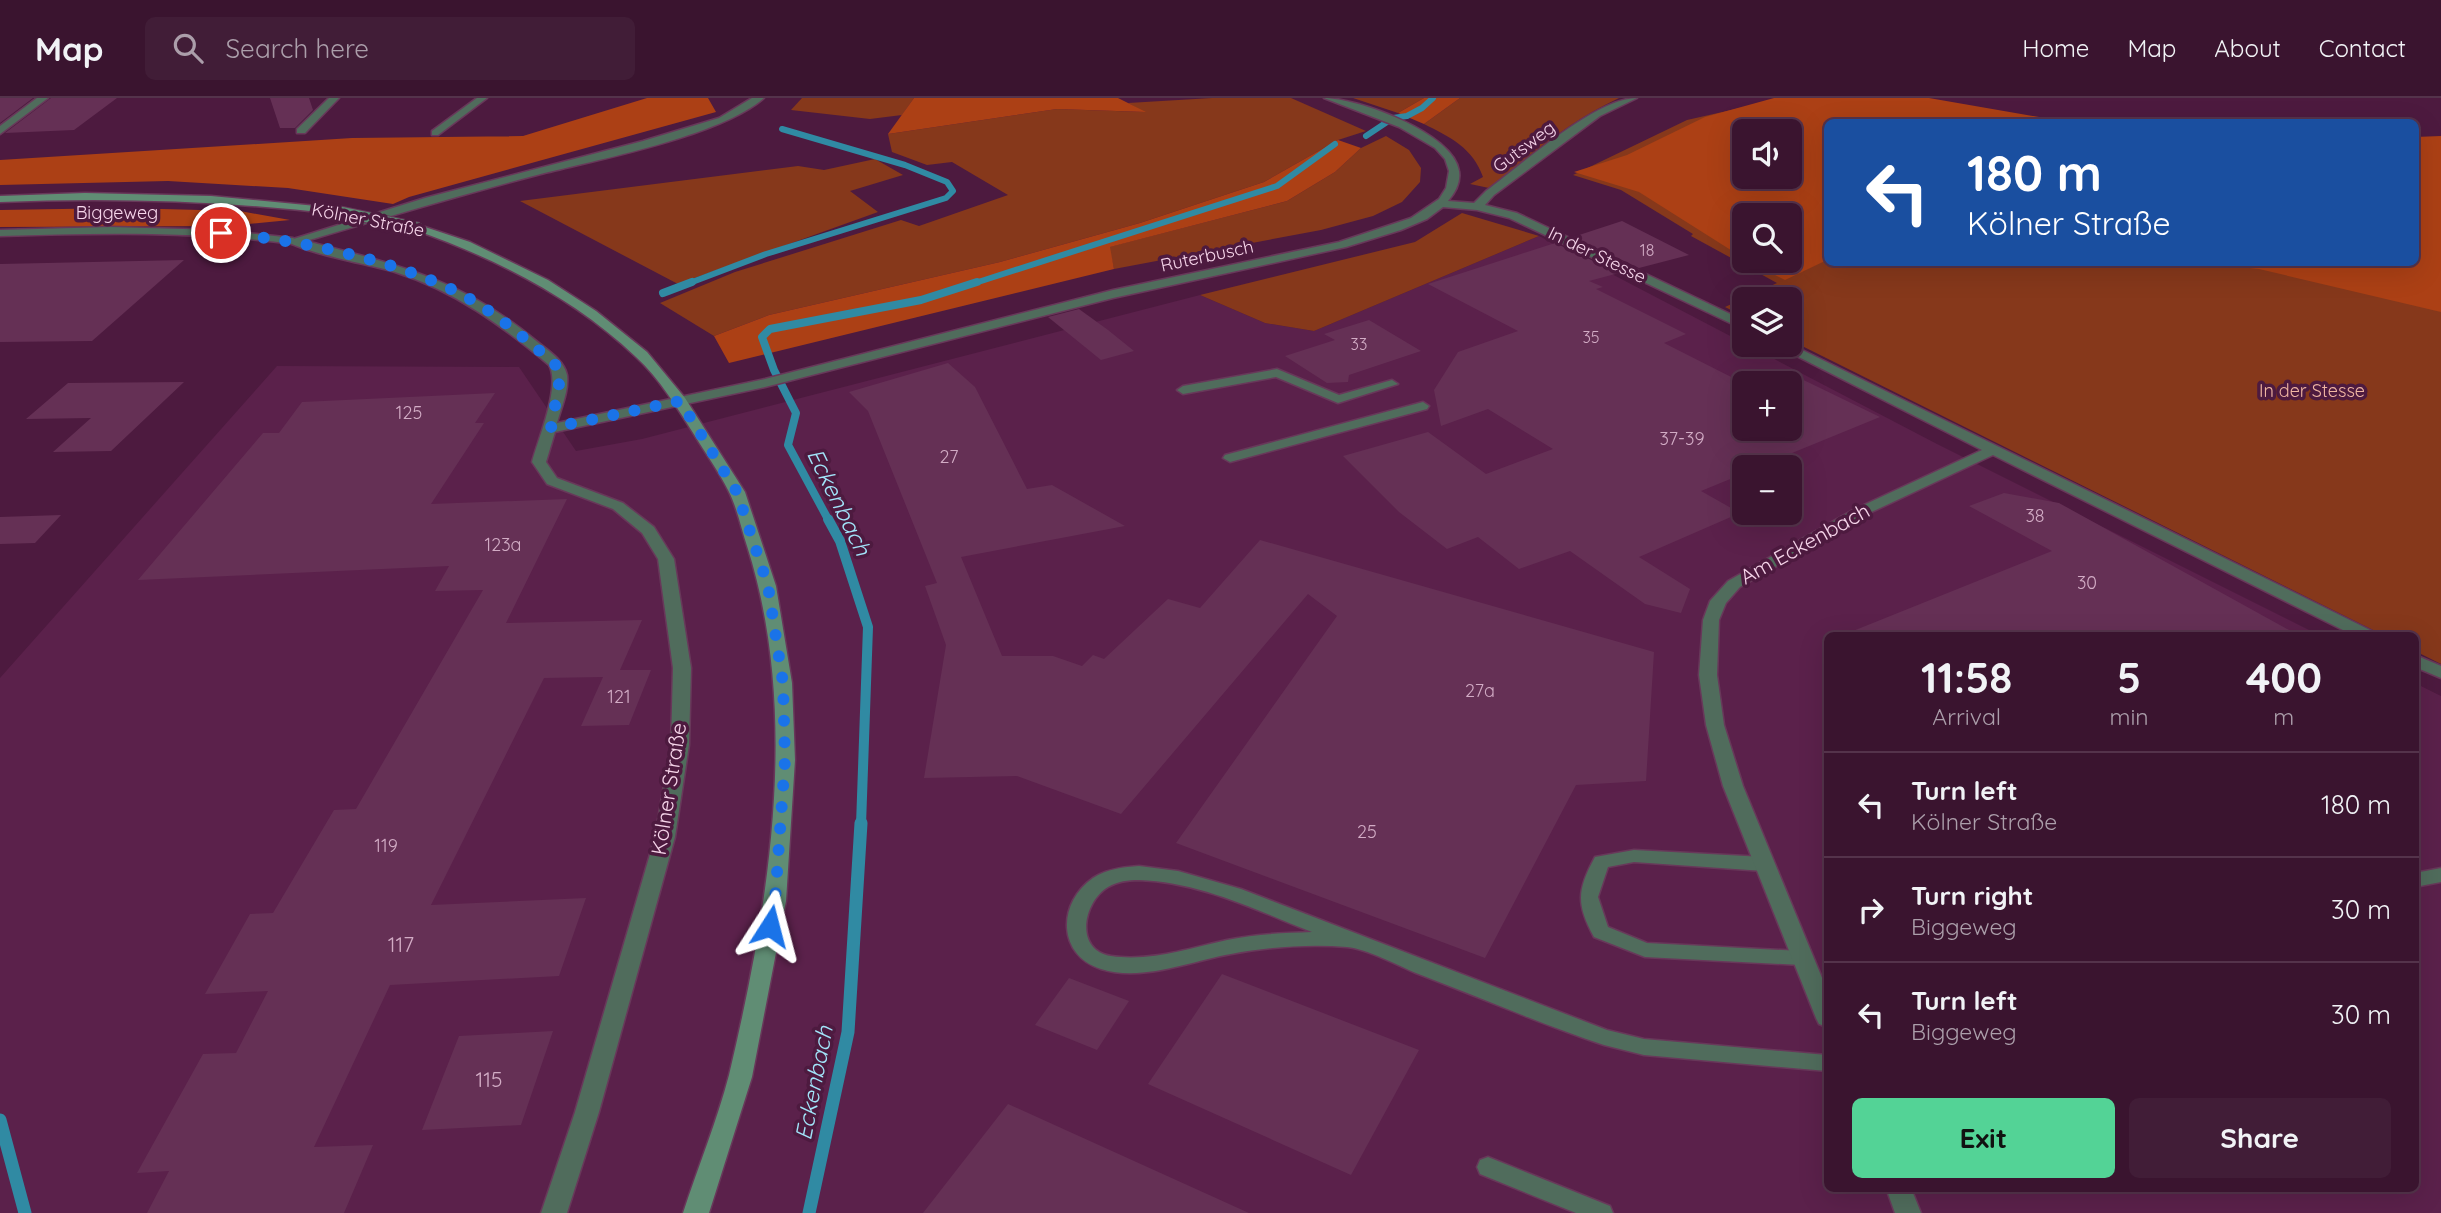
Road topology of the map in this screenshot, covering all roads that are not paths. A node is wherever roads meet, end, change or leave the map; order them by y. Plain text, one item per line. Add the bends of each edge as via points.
1 (43, 98) edge
2 (334, 98) edge
3 (483, 98) edge
4 (759, 98) edge
5 (1329, 98) edge
6 (1632, 98) edge
7 (743, 102) edge
8 (0, 131) edge
9 (301, 131) dead end
10 (435, 133) dead end
11 (0, 199) edge
12 (1442, 204) junction
13 (1477, 207) junction
14 (0, 233) edge
15 (293, 241) junction
16 (1732, 320) edge
17 (1802, 355) edge
18 (1392, 384) dead end
19 (1183, 390) dead end
20 (680, 401) junction
21 (1423, 406) dead end
22 (551, 428) junction
23 (1991, 451) junction
24 (1230, 458) dead end
25 (2359, 632) edge
26 (2419, 662) edge
27 (2441, 673) edge
28 (1764, 864) junction
29 (2441, 875) edge
30 (2419, 879) edge
31 (1351, 940) junction
32 (1801, 958) junction
33 (1820, 987) edge
34 (1824, 1005) edge
35 (1824, 1063) edge
36 (1488, 1167) dead end
37 (1900, 1192) edge
38 (554, 1213) edge
39 (696, 1213) edge
40 (1602, 1213) edge
41 (1908, 1213) edge

1 - 8 street
2 - 9 street
3 - 10 lane
4 - 7 street
5 - 12 street via 1434,141 1450,157 1454,170
6 - 13 street, Gutsweg via 1597,114
7 - 15 street via 722,120
11 - 20 main road, Kölner Straße, bridge via 168,197 272,203 419,228 497,258 592,314 642,355
12 - 13 street, In der Stesse
12 - 20 street, Ruterbusch via 1418,219 1349,243 1024,315
13 - 16 street, In der Stesse via 1513,215
14 - 15 lane, Biggeweg via 203,231
15 - 22 street, Biggeweg via 393,268 458,292 487,310 561,373
17 - 23 street
18 - 19 lane via 1338,399 1277,373
20 - 22 street
20 - 39 main road, Kölner Straße via 737,492 768,586 783,683 785,760 775,901 740,1077
21 - 24 lane
22 - 38 street, Kölner Straße via 539,462 552,481 618,506 648,530 666,559 682,668 680,745 665,837
23 - 25 street
23 - 28 street, Am Eckenbach via 1858,513 1734,583 1718,601 1711,620 1708,675 1715,725 1739,806
26 - 27 street
28 - 32 street, Am Eckenbach
28 - 32 lane via 1634,856 1602,862 1588,887 1590,909 1601,932 1645,950
29 - 30 lane
31 - 31 lane via 1202,883 1149,873 1104,881 1083,899 1074,925 1080,947 1094,960 1114,965 1242,944
31 - 35 lane via 1604,1037 1644,1047
32 - 33 street, Am Eckenbach
33 - 34 street, Am Eckenbach
36 - 40 lane
37 - 41 street

